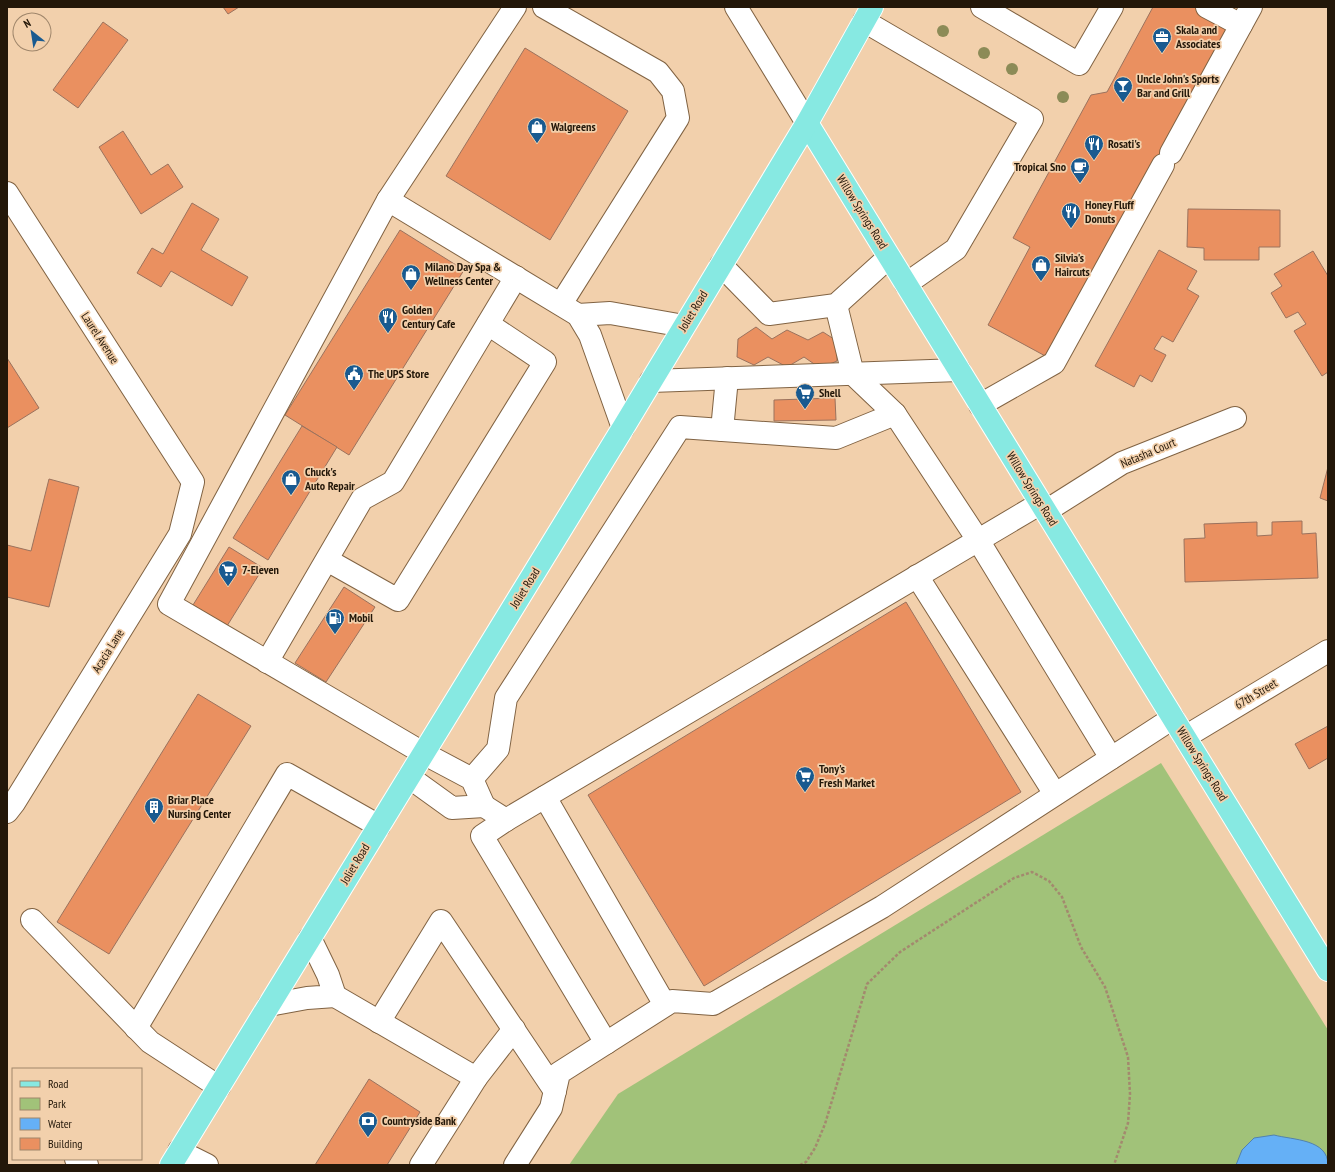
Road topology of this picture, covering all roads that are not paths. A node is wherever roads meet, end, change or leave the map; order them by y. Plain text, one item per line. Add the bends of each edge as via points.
1 (516, 7) edge
2 (544, 7) edge
3 (736, 7) edge
4 (982, 7) edge
5 (1112, 7) edge
6 (1207, 7) edge
7 (868, 14) edge
8 (1246, 16) edge
9 (807, 123) junction
10 (7, 193) edge
11 (388, 200) junction
12 (889, 257) junction
13 (721, 265) junction
14 (516, 277) junction
15 (906, 284) junction
16 (836, 305) junction
17 (569, 309) junction
18 (488, 324) junction
19 (684, 326) junction
20 (959, 370) junction
21 (853, 374) junction
22 (727, 378) junction
23 (651, 381) junction
24 (980, 405) junction
25 (895, 414) junction
26 (1235, 418) dead end
27 (623, 428) junction
28 (722, 430) junction
29 (193, 482) joint
30 (1043, 507) junction
31 (978, 540) junction
32 (327, 560) junction
33 (918, 576) junction
34 (1328, 652) edge
35 (267, 662) junction
36 (1173, 718) junction
37 (1185, 737) junction
38 (424, 753) junction
39 (1111, 758) junction
40 (409, 777) junction
41 (472, 778) junction
42 (1055, 794) junction
43 (545, 797) junction
44 (484, 806) junction
45 (7, 812) edge
46 (506, 820) junction
47 (379, 826) junction
48 (32, 920) dead end
49 (310, 938) junction
50 (1328, 970) edge
51 (336, 996) junction
52 (269, 1005) junction
53 (665, 1005) junction
54 (379, 1022) junction
55 (136, 1028) junction
56 (514, 1029) junction
57 (606, 1043) junction
58 (476, 1078) junction
59 (218, 1087) junction
60 (555, 1091) junction
61 (175, 1158) edge
62 (78, 1160) edge
63 (87, 1165) edge
64 (207, 1165) edge
65 (421, 1165) edge
66 (515, 1165) edge

1 - 11 street
2 - 17 street via 658,72 673,91 678,118
3 - 9 street, Willow Springs Road
4 - 5 street via 1079,64
6 - 8 street
7 - 9 main road, Joliet Road
7 - 15 street via 1032,120 956,249
8 - 24 street via 1054,363
9 - 12 main road, Willow Springs Road
9 - 13 main road, Joliet Road
10 - 29 street, Laurel Avenue
11 - 14 street
11 - 35 street via 169,604
12 - 15 main road, Willow Springs Road
12 - 16 street
13 - 16 street via 769,314
13 - 19 main road, Joliet Road
14 - 17 street
14 - 18 street
15 - 20 main road, Willow Springs Road
16 - 21 street
17 - 19 street via 610,313
17 - 27 street via 590,335
18 - 32 street via 393,482 362,499
18 - 32 street via 544,362 398,600
19 - 23 main road, Joliet Road
20 - 21 street
20 - 24 main road, Willow Springs Road
21 - 22 street
21 - 25 street
22 - 23 street
22 - 28 street
23 - 27 main road, Joliet Road
24 - 30 main road, Willow Springs Road
25 - 28 street via 836,438
25 - 31 street
26 - 30 street, Natasha Court via 1122,463
27 - 38 main road, Joliet Road
28 - 41 street via 680,427 506,698 498,749
29 - 45 street, Acacia Lane via 180,534
30 - 31 street, Natasha Court
30 - 36 main road, Willow Springs Road
31 - 33 street, Natasha Court
31 - 39 street
32 - 35 street
33 - 42 street
33 - 43 street, Natasha Court
34 - 37 street, 67th Street
35 - 38 street
36 - 37 main road, Willow Springs Road
36 - 39 street
37 - 50 main road, Willow Springs Road
38 - 40 main road, Joliet Road
38 - 41 street
39 - 42 street
40 - 44 street via 452,808
40 - 47 main road, Joliet Road
41 - 44 street
42 - 53 street via 882,907 713,1004 672,1001
43 - 46 street, Natasha Court
43 - 53 street
44 - 46 street
46 - 57 street, Natasha Court via 482,836
47 - 49 main road, Joliet Road
47 - 55 street via 287,774
48 - 55 street
49 - 51 street
49 - 52 main road, Joliet Road
51 - 52 street
51 - 54 street
52 - 59 main road, Joliet Road
53 - 57 street
54 - 56 street via 441,921
54 - 58 street
55 - 59 street via 150,1042
56 - 58 street
56 - 60 street
57 - 60 street via 559,1073
58 - 65 street
59 - 61 main road, Joliet Road
60 - 66 street via 551,1108
61 - 64 street
62 - 63 street

